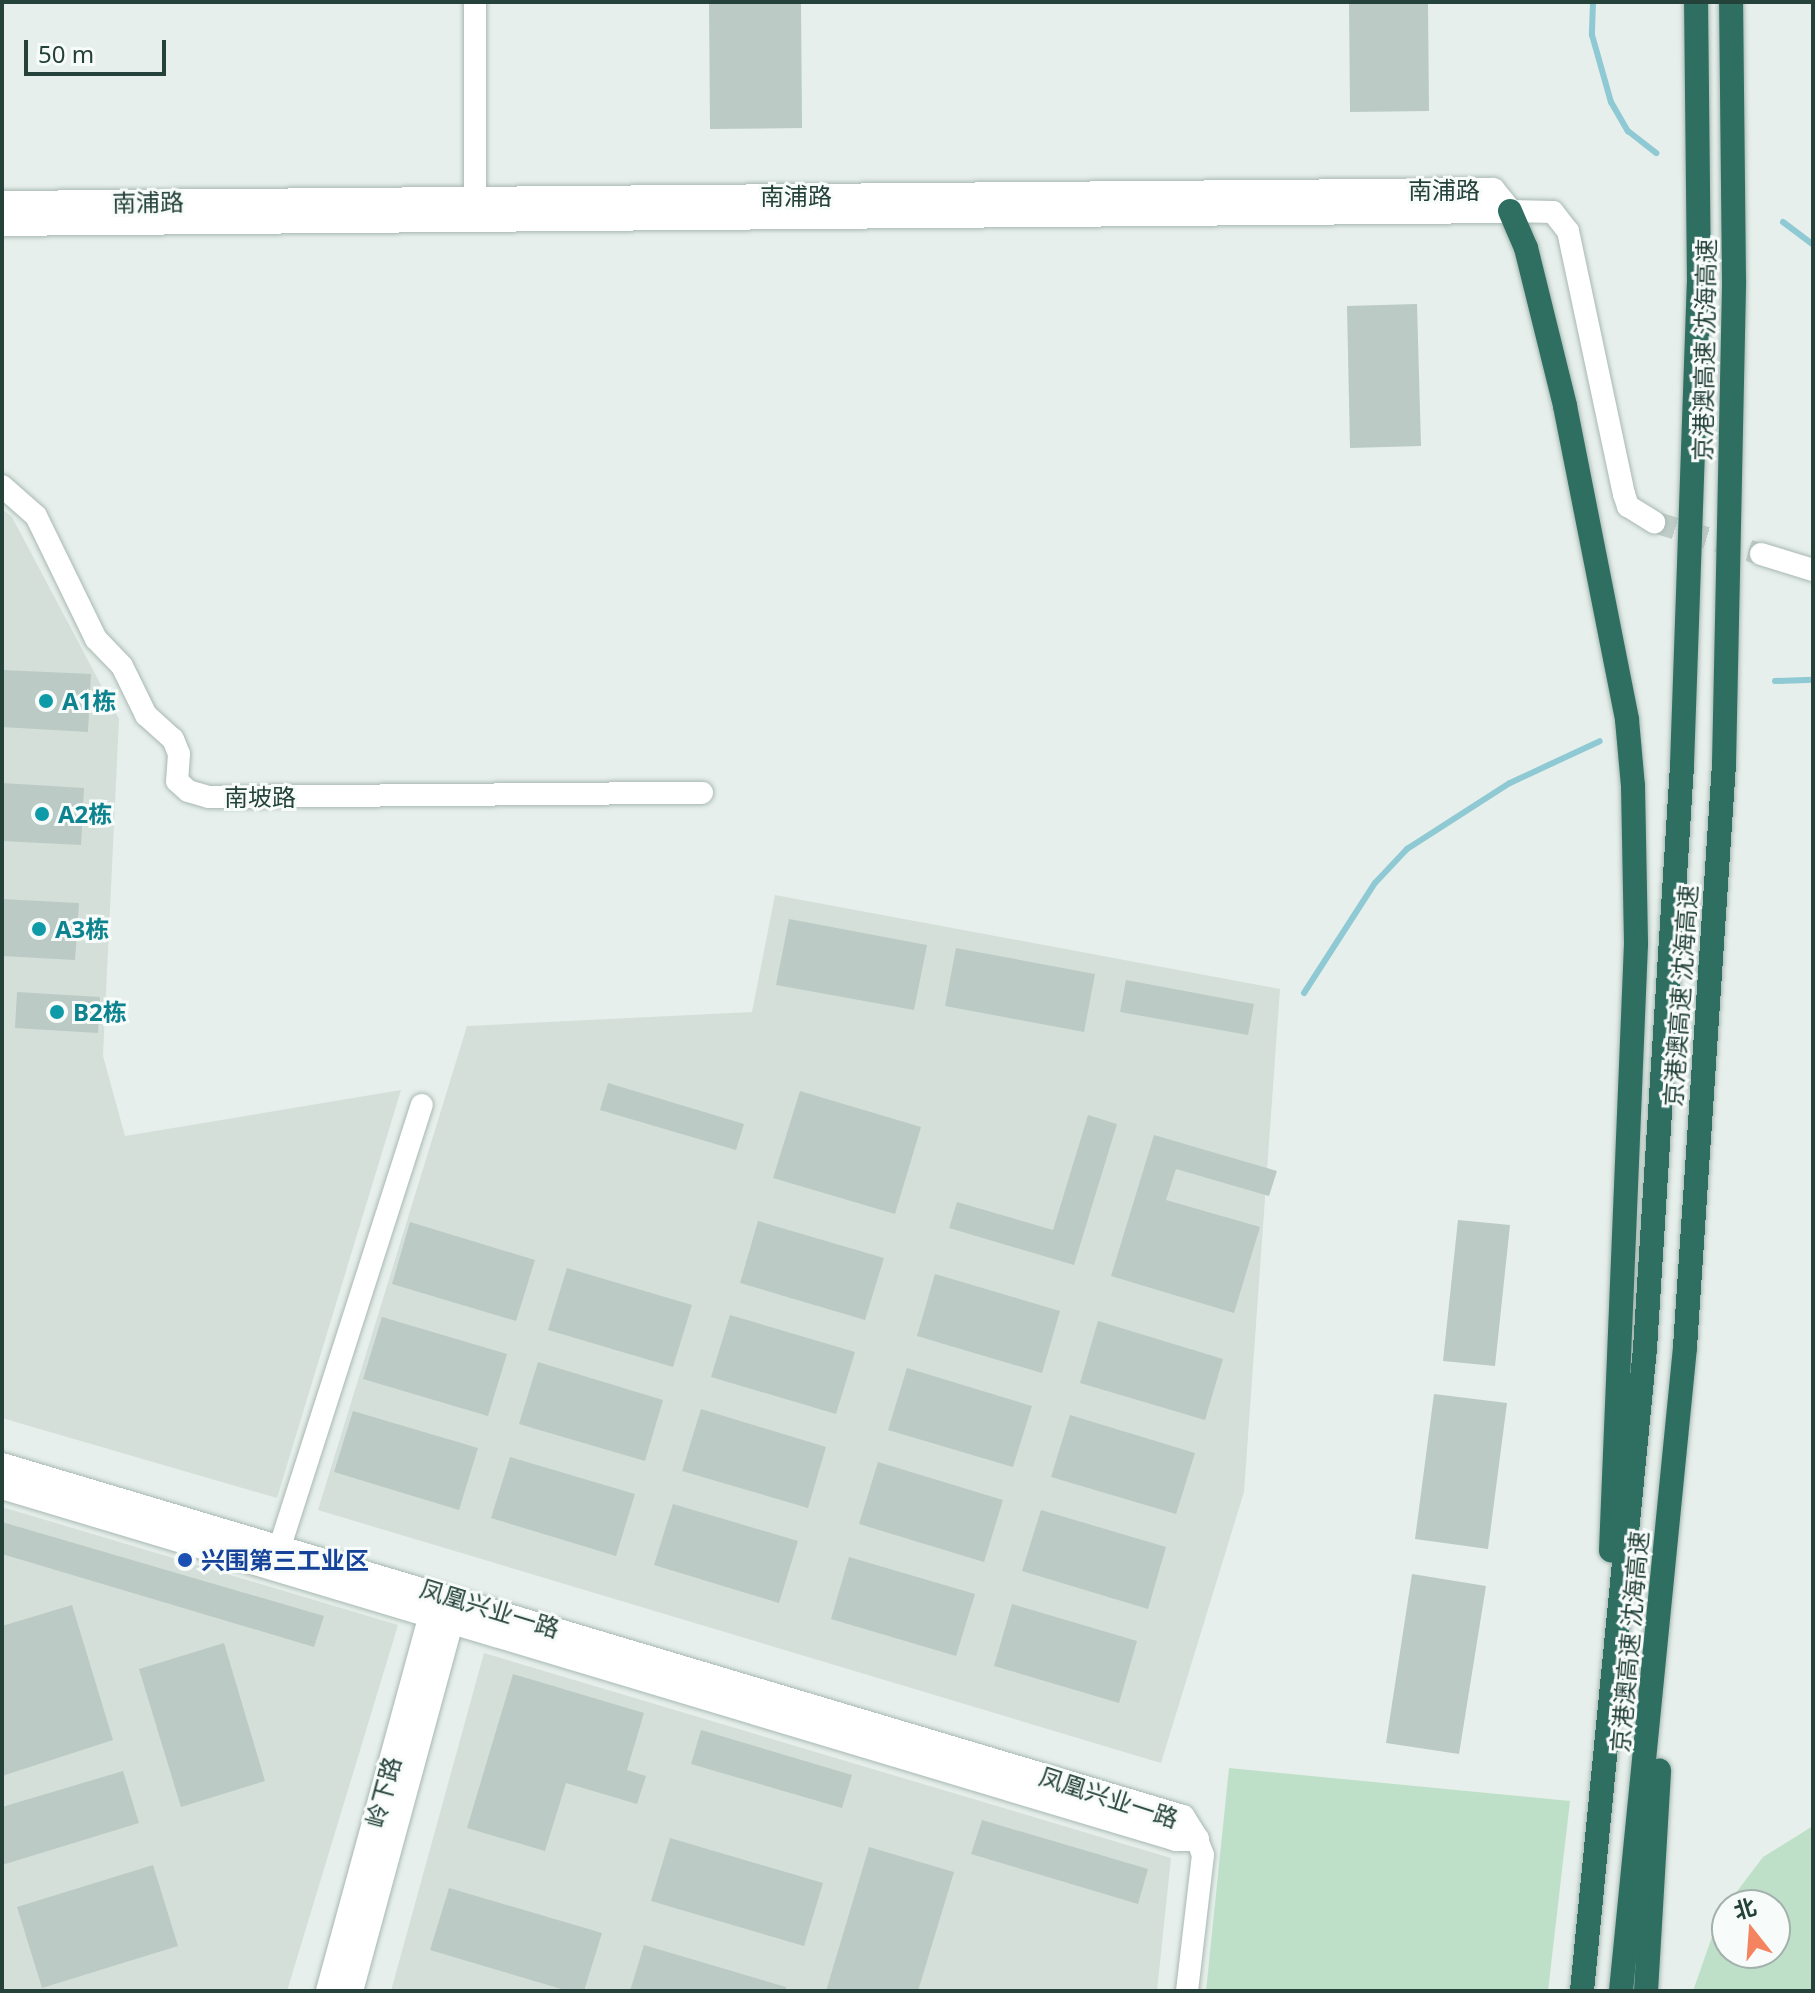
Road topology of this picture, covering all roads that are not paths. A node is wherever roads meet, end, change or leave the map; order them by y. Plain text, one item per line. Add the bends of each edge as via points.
1 (475, 2) edge
2 (1696, 2) edge
3 (1731, 2) edge
4 (475, 199) junction
5 (2, 203) edge
6 (1510, 211) junction
7 (2, 224) edge
8 (2, 486) edge
9 (1654, 522) tunnel mouth
10 (1761, 554) tunnel mouth
11 (1813, 570) edge
12 (702, 793) dead end
13 (422, 1105) dead end
14 (2, 1465) edge
15 (2, 1487) edge
16 (277, 1557) junction
17 (444, 1606) junction
18 (1656, 1659) junction
19 (1197, 1839) joint
20 (1599, 1855) junction
21 (328, 1991) edge
22 (351, 1991) edge
23 (1187, 1991) edge
24 (1582, 1991) edge
25 (1621, 1991) edge
26 (1646, 1991) edge

1 - 4 street
2 - 20 highway, 京港澳高速 沈海高速 via 1699,283 1682,765 1645,1349
3 - 18 highway, 京港澳高速 沈海高速 via 1734,281 1724,764 1685,1347
4 - 5 street, 南浦路
4 - 6 street, 南浦路 via 1493,190
6 - 7 street, 南浦路
6 - 9 street via 1553,212 1568,231 1624,494 1628,506
6 - 20 highway via 1526,248 1565,406 1627,720 1633,786 1636,944
8 - 12 street, 南坡路 via 36,516 96,639 122,666 146,715 173,739 179,754 177,781 188,791 209,797
10 - 11 street
13 - 16 street
14 - 16 street, 凤凰兴业一路
15 - 16 street, 凤凰兴业一路
16 - 17 street, 凤凰兴业一路
17 - 19 street, 凤凰兴业一路 via 1183,1817
17 - 21 street, 岭下路
17 - 22 street, 岭下路
18 - 25 highway, 京港澳高速 沈海高速
18 - 26 highway via 1660,1822
19 - 23 street via 1203,1855
20 - 24 highway, 京港澳高速 沈海高速

